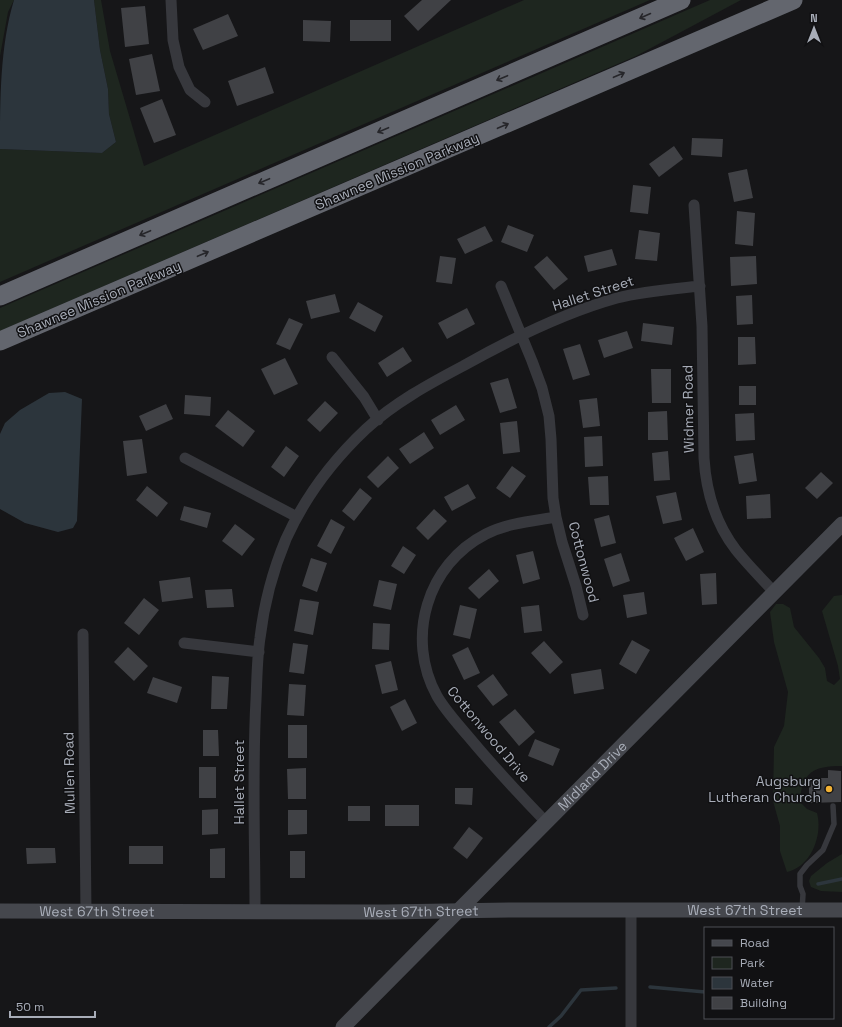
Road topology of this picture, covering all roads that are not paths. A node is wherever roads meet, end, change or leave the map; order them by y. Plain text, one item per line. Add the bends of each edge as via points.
1 (174, 0) edge
2 (681, 0) edge
3 (773, 0) edge
4 (793, 0) edge
5 (710, 36) junction
6 (205, 102) dead end
7 (694, 205) dead end
8 (501, 286) dead end
9 (700, 286) junction
10 (0, 296) edge
11 (521, 336) junction
12 (0, 341) edge
13 (332, 357) dead end
14 (378, 420) junction
15 (185, 458) dead end
16 (297, 517) junction
17 (556, 517) junction
18 (842, 524) edge
19 (774, 592) junction
20 (583, 615) dead end
21 (83, 634) dead end
22 (184, 643) dead end
23 (258, 652) junction
24 (833, 806) dead end
25 (546, 822) junction
26 (631, 910) junction
27 (802, 910) junction
28 (842, 910) edge
29 (0, 911) edge
30 (458, 911) junction
31 (86, 912) junction
32 (255, 912) junction
33 (343, 1027) edge
34 (631, 1027) edge

1 - 6 street via 173,40 179,67 190,90
2 -> 10 highway
3 - 5 highway
4 - 5 highway, Shawnee Mission Parkway
12 -> 5 highway, Shawnee Mission Parkway
7 - 9 street, Widmer Road
8 - 11 street
9 - 11 street, Hallet Street via 617,298
9 - 19 street, Widmer Road via 704,458 711,502 721,527 736,550
11 - 14 street, Hallet Street via 437,380
11 - 17 street via 542,388 548,416
13 - 14 street via 364,397
14 - 16 street, Hallet Street via 340,455
15 - 16 street
16 - 23 street, Hallet Street via 274,574
17 - 20 street, Cottonwood
17 - 25 street, Cottonwood Drive via 496,530 463,549 446,566 434,587 426,608 422,631 425,666 438,698 488,760
18 - 19 street, Midland Drive
19 - 25 street, Midland Drive
21 - 31 street, Mullen Road
22 - 23 street
23 - 32 street, Hallet Street via 254,729
24 - 27 lane via 834,824 823,850 800,874
25 - 30 street, Midland Drive
26 - 27 street, West 67th Street
26 - 30 street, West 67th Street
26 - 34 street
27 - 28 street, West 67th Street
29 - 31 street, West 67th Street
30 - 32 street, West 67th Street
30 - 33 street, Midland Drive
31 - 32 street, West 67th Street

